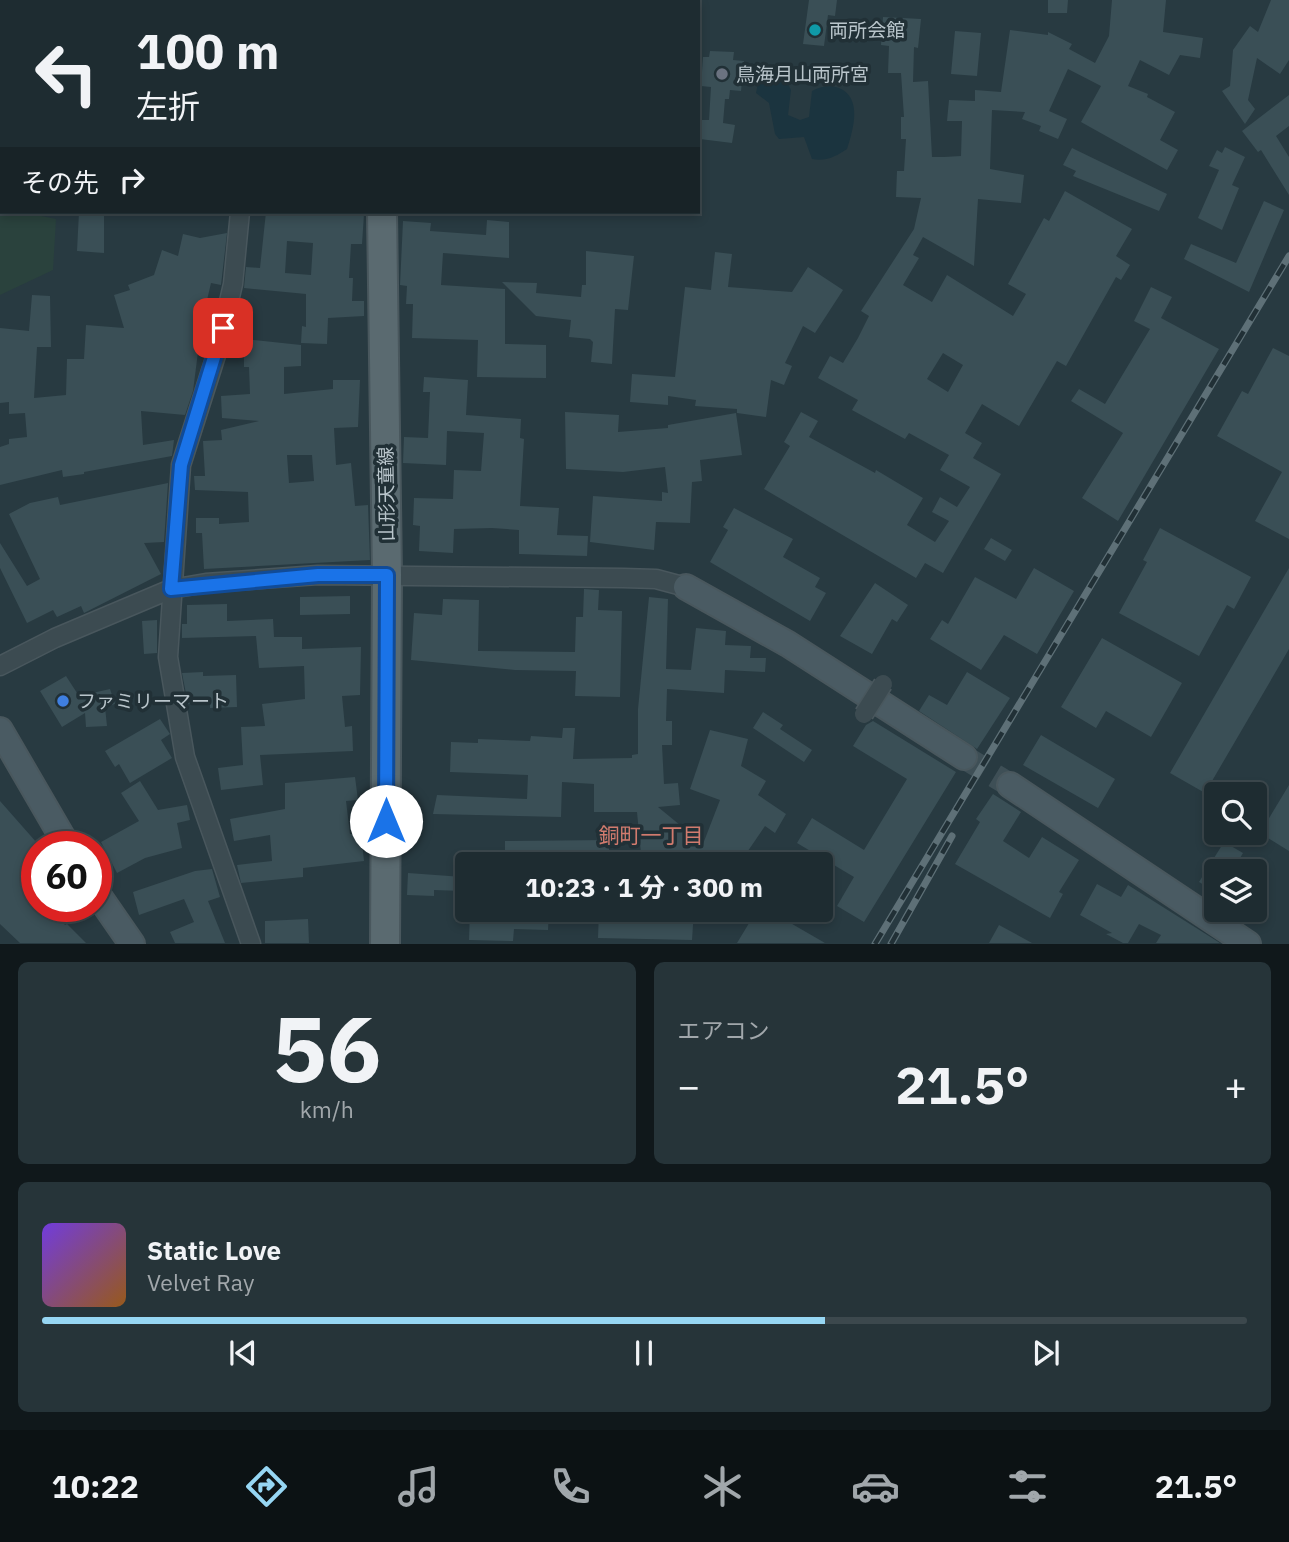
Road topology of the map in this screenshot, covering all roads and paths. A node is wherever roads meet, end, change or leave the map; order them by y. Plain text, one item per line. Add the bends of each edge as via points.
1 (240, 214) edge
2 (382, 214) edge
3 (387, 575) junction
4 (686, 587) joint
5 (171, 589) junction
6 (0, 666) edge
7 (883, 684) dead end
8 (864, 714) dead end
9 (0, 730) edge
10 (964, 757) tunnel mouth
11 (1010, 785) tunnel mouth
12 (59, 831) edge
13 (112, 915) edge
14 (132, 943) edge
15 (251, 943) edge
16 (385, 943) edge
17 (1248, 943) edge

1 - 5 street via 233,284 218,349 181,465
2 - 3 main road, 山形天童線
3 - 4 street via 656,579
3 - 5 street via 318,575
3 - 16 main road, 山形天童線
4 - 10 street via 788,644
5 - 6 street
5 - 15 street via 168,657 185,757
7 - 8 street, bridge
9 - 12 street
11 - 17 street
13 - 14 street

